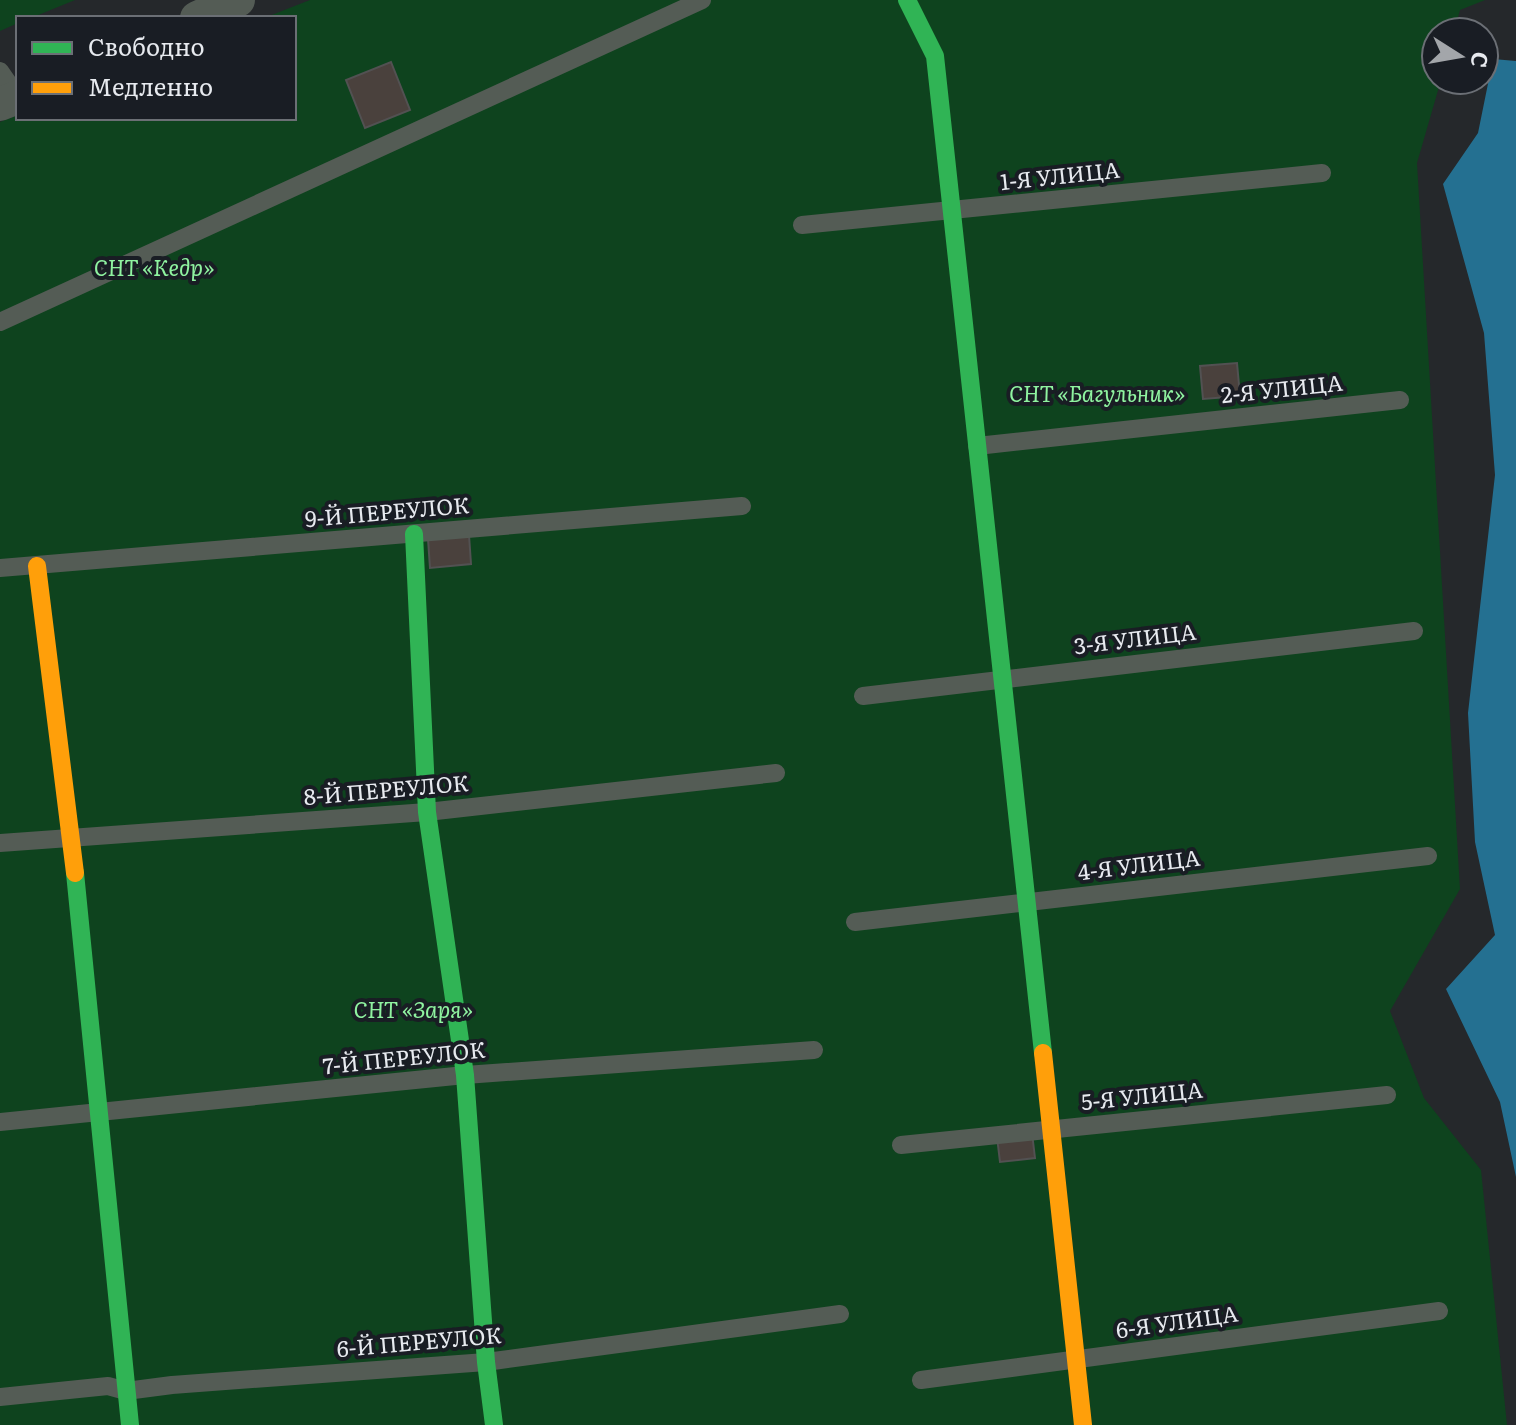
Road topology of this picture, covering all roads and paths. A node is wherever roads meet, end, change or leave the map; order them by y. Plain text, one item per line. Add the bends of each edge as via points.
1 (702, 0) edge
2 (907, 0) edge
3 (0, 71) edge
4 (16, 94) edge
5 (1322, 173) dead end
6 (952, 211) junction
7 (802, 225) dead end
8 (0, 322) edge
9 (1400, 400) dead end
10 (977, 446) junction
11 (742, 506) dead end
12 (414, 534) junction
13 (37, 566) junction
14 (0, 568) edge
15 (1414, 631) dead end
16 (1002, 679) junction
17 (863, 696) dead end
18 (776, 773) dead end
19 (427, 812) junction
20 (71, 837) junction
21 (0, 843) edge
22 (1428, 856) dead end
23 (1026, 902) junction
24 (855, 922) dead end
25 (814, 1050) dead end
26 (465, 1075) junction
27 (1387, 1095) dead end
28 (100, 1114) junction
29 (0, 1122) edge
30 (1051, 1129) junction
31 (901, 1145) dead end
32 (1439, 1311) dead end
33 (840, 1314) dead end
34 (1076, 1360) junction
35 (486, 1362) junction
36 (921, 1380) dead end
37 (126, 1391) junction
38 (0, 1397) edge
39 (130, 1425) edge
40 (494, 1425) edge
41 (1083, 1425) edge

1 - 8 lane
2 - 6 street via 935,56
3 - 4 lane
5 - 6 lane, 1-Я УЛИЦА
6 - 7 lane, 1-Я УЛИЦА
6 - 10 street
9 - 10 lane, 2-Я УЛИЦА
10 - 16 street
11 - 12 lane, 9-Й ПЕРЕУЛОК
12 - 13 lane, 9-Й ПЕРЕУЛОК
12 - 19 street
13 - 14 lane, 9-Й ПЕРЕУЛОК
13 - 20 street
15 - 16 lane, 3-Я УЛИЦА
16 - 17 lane, 3-Я УЛИЦА
16 - 23 street
18 - 19 lane, 8-Й ПЕРЕУЛОК
19 - 20 lane, 8-Й ПЕРЕУЛОК
19 - 26 street
20 - 21 lane, 8-Й ПЕРЕУЛОК
20 - 28 street
22 - 23 lane, 4-Я УЛИЦА
23 - 24 lane, 4-Я УЛИЦА
23 - 30 street
25 - 26 lane, 7-Й ПЕРЕУЛОК
26 - 28 lane, 7-Й ПЕРЕУЛОК
26 - 35 street
27 - 30 lane, 5-Я УЛИЦА
28 - 29 lane, 7-Й ПЕРЕУЛОК
28 - 37 street
30 - 31 lane, 5-Я УЛИЦА
30 - 34 street
32 - 34 lane, 6-Я УЛИЦА
33 - 35 lane, 6-Й ПЕРЕУЛОК
34 - 36 lane, 6-Я УЛИЦА
34 - 41 street
35 - 37 lane, 6-Й ПЕРЕУЛОК
35 - 40 street
37 - 38 lane, 6-Й ПЕРЕУЛОК via 108,1386
37 - 39 street

